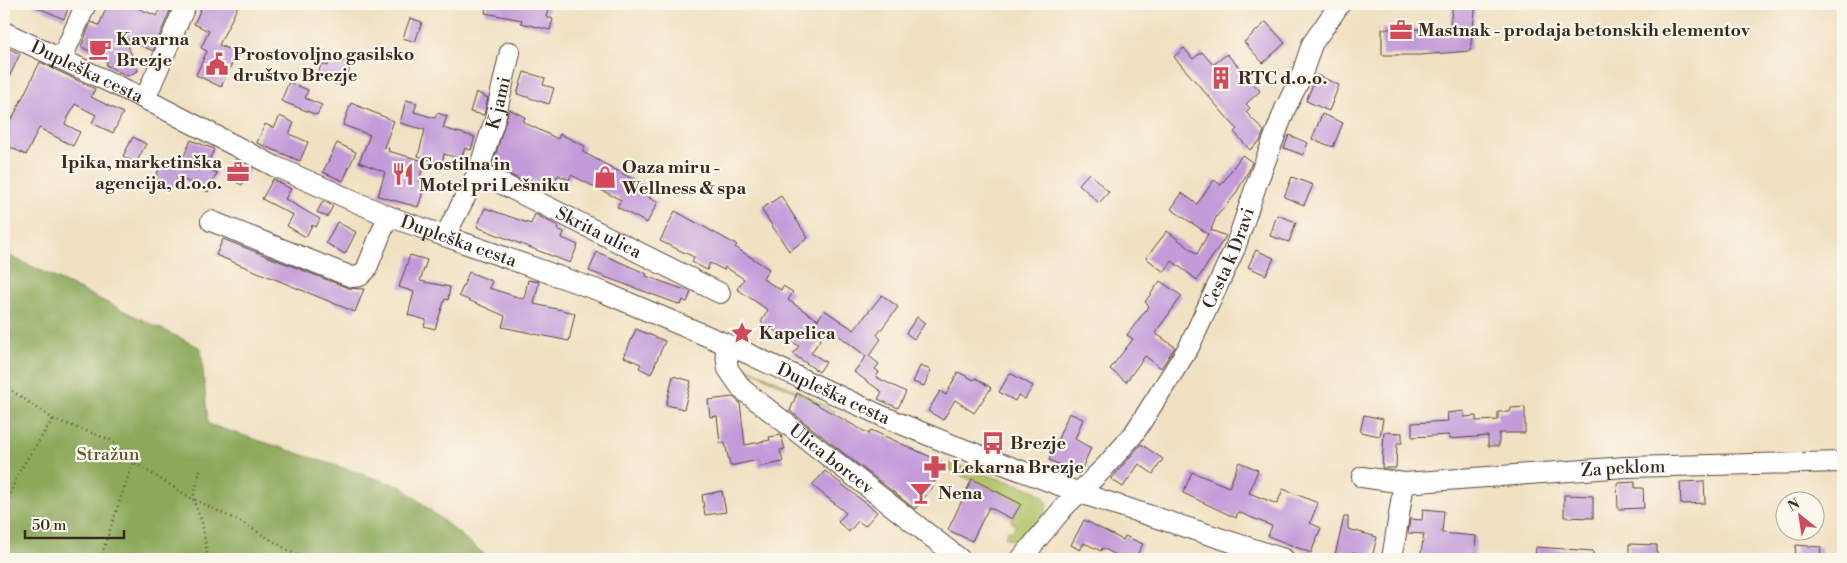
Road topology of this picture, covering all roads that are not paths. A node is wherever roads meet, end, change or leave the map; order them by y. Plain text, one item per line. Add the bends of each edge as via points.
1 (86, 4) edge
2 (186, 4) edge
3 (1340, 4) edge
4 (4, 32) edge
5 (510, 52) dead end
6 (62, 58) junction
7 (145, 99) junction
8 (478, 172) junction
9 (388, 216) junction
10 (211, 221) dead end
11 (446, 236) junction
12 (720, 294) dead end
13 (725, 345) junction
14 (1843, 462) edge
15 (1362, 477) dead end
16 (1404, 483) junction
17 (1080, 493) junction
18 (960, 559) edge
19 (1021, 559) edge
20 (1284, 559) edge
21 (1392, 559) edge

1 - 6 street
2 - 7 street
3 - 17 street, Cesta k Dravi via 1312,44 1256,183 1235,248 1189,347 1133,435
4 - 6 street, Dupleška cesta
5 - 8 street, K jami via 495,119
6 - 7 street, Dupleška cesta
7 - 9 street, Dupleška cesta via 274,166
8 - 11 street, K jami
8 - 12 street, Skrita ulica
9 - 10 street, Dupleška cesta via 366,270 360,276 352,277
9 - 11 street, Dupleška cesta
11 - 13 street, Dupleška cesta via 603,292
13 - 17 street, Dupleška cesta via 882,416
13 - 18 street, Ulica borcev via 728,369 742,389
14 - 16 street, Za peklom via 1626,467
15 - 16 street, Za peklom
16 - 21 street
17 - 19 street, Cesta k Dravi via 1065,506
17 - 20 street, Dupleška cesta

